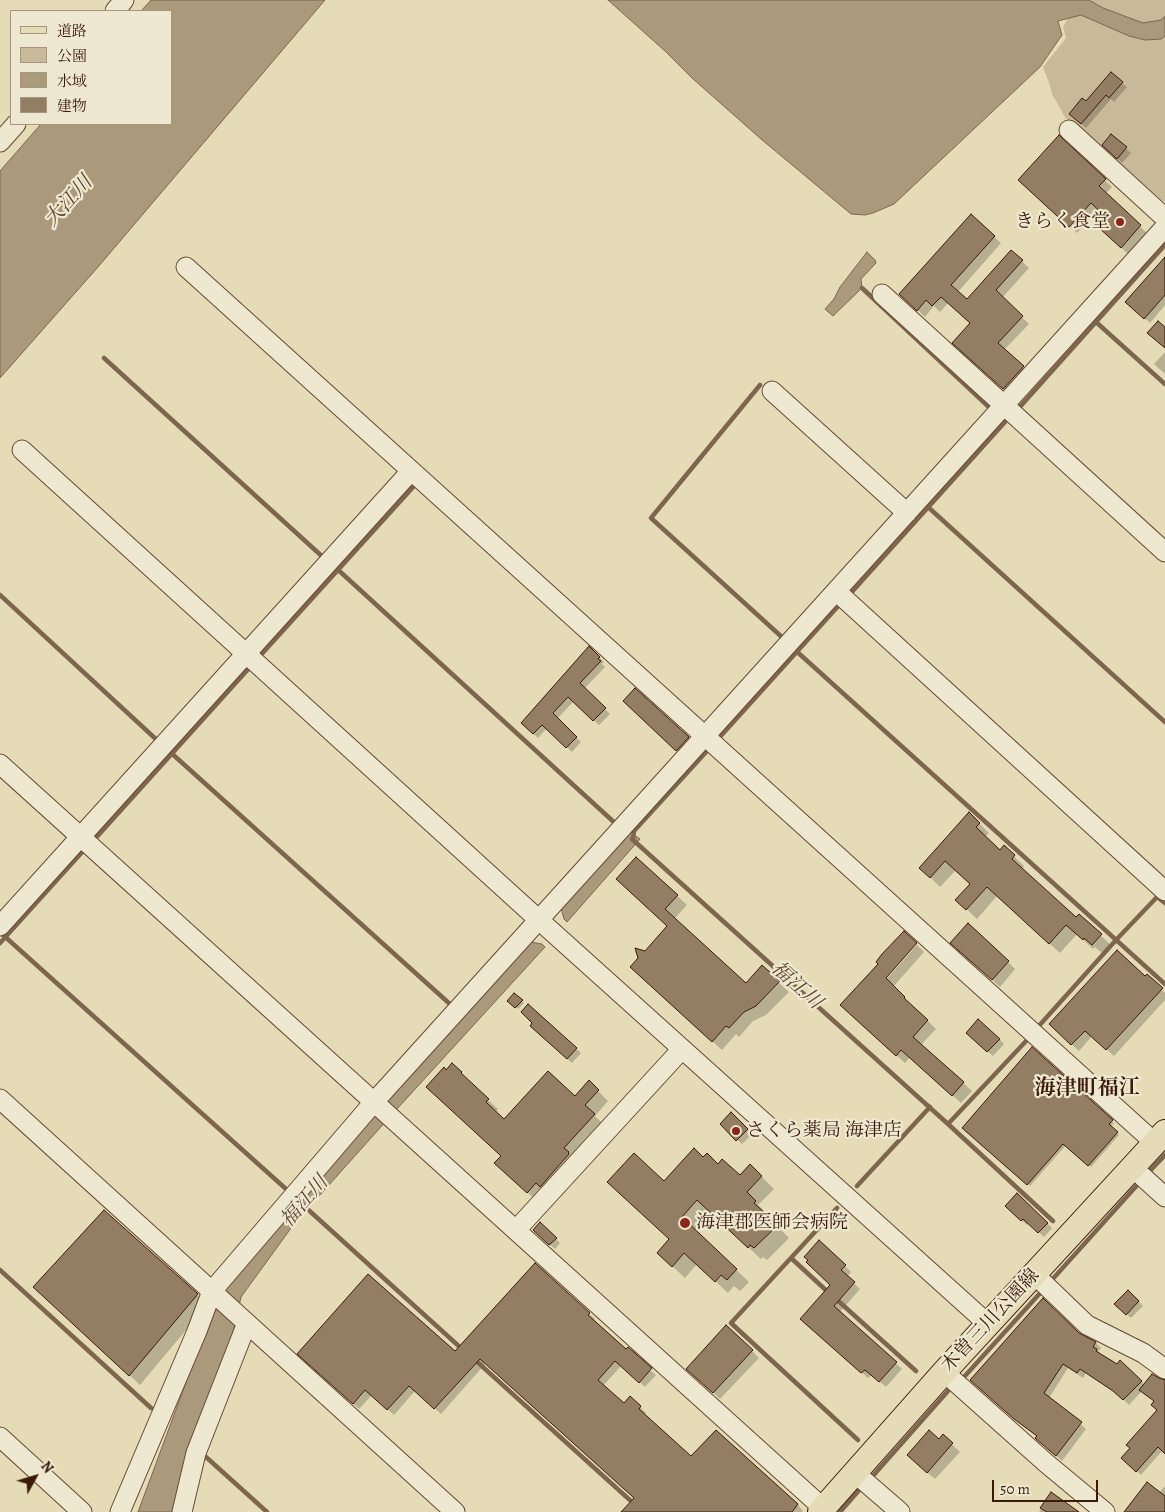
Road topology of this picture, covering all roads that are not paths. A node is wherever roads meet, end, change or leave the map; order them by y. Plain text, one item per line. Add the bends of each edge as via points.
1 (124, 0) edge
2 (116, 10) edge
3 (15, 125) edge
4 (1070, 130) dead end
5 (0, 142) edge
6 (1165, 218) edge
7 (1165, 227) edge
8 (186, 267) dead end
9 (882, 294) dead end
10 (772, 391) dead end
11 (1004, 405) junction
12 (22, 450) dead end
13 (411, 471) junction
14 (907, 513) junction
15 (1165, 552) edge
16 (836, 590) junction
17 (248, 654) junction
18 (705, 736) junction
19 (0, 764) edge
20 (81, 838) junction
21 (1165, 891) edge
22 (539, 920) junction
23 (0, 926) edge
24 (682, 1049) junction
25 (0, 1099) edge
26 (381, 1109) junction
27 (1160, 1137) edge
28 (1132, 1167) junction
29 (1165, 1197) edge
30 (516, 1230) junction
31 (1034, 1274) junction
32 (215, 1293) junction
33 (244, 1321) junction
34 (988, 1324) junction
35 (1165, 1369) edge
36 (944, 1372) junction
37 (0, 1437) edge
38 (855, 1473) junction
39 (822, 1510) edge
40 (82, 1512) edge
41 (120, 1512) edge
42 (182, 1512) edge
43 (455, 1512) edge
44 (900, 1512) edge
45 (1105, 1512) edge

1 - 2 street
3 - 5 street
4 - 6 street
7 - 11 street
8 - 13 street
9 - 11 street
10 - 14 street
11 - 14 street
11 - 15 street
12 - 17 street
13 - 17 street
13 - 18 street
14 - 16 street
16 - 18 street
16 - 21 street
17 - 20 street
17 - 22 street
18 - 22 street
18 - 27 street
19 - 20 street
20 - 23 street
20 - 26 street
22 - 24 street
22 - 26 street
24 - 30 street
24 - 34 street
25 - 32 street
26 - 30 street
26 - 32 street
27 - 28 main road, 木曽三川公園線
28 - 29 street
28 - 31 main road, 木曽三川公園線
30 - 39 street
31 - 34 main road, 木曽三川公園線
31 - 35 street via 1087,1324 1143,1353
32 - 33 street
32 - 41 street
33 - 42 street via 196,1454
33 - 43 street
34 - 36 main road, 木曽三川公園線
36 - 38 main road, 木曽三川公園線
36 - 45 street
37 - 40 street
38 - 39 main road, 木曽三川公園線
38 - 44 street

